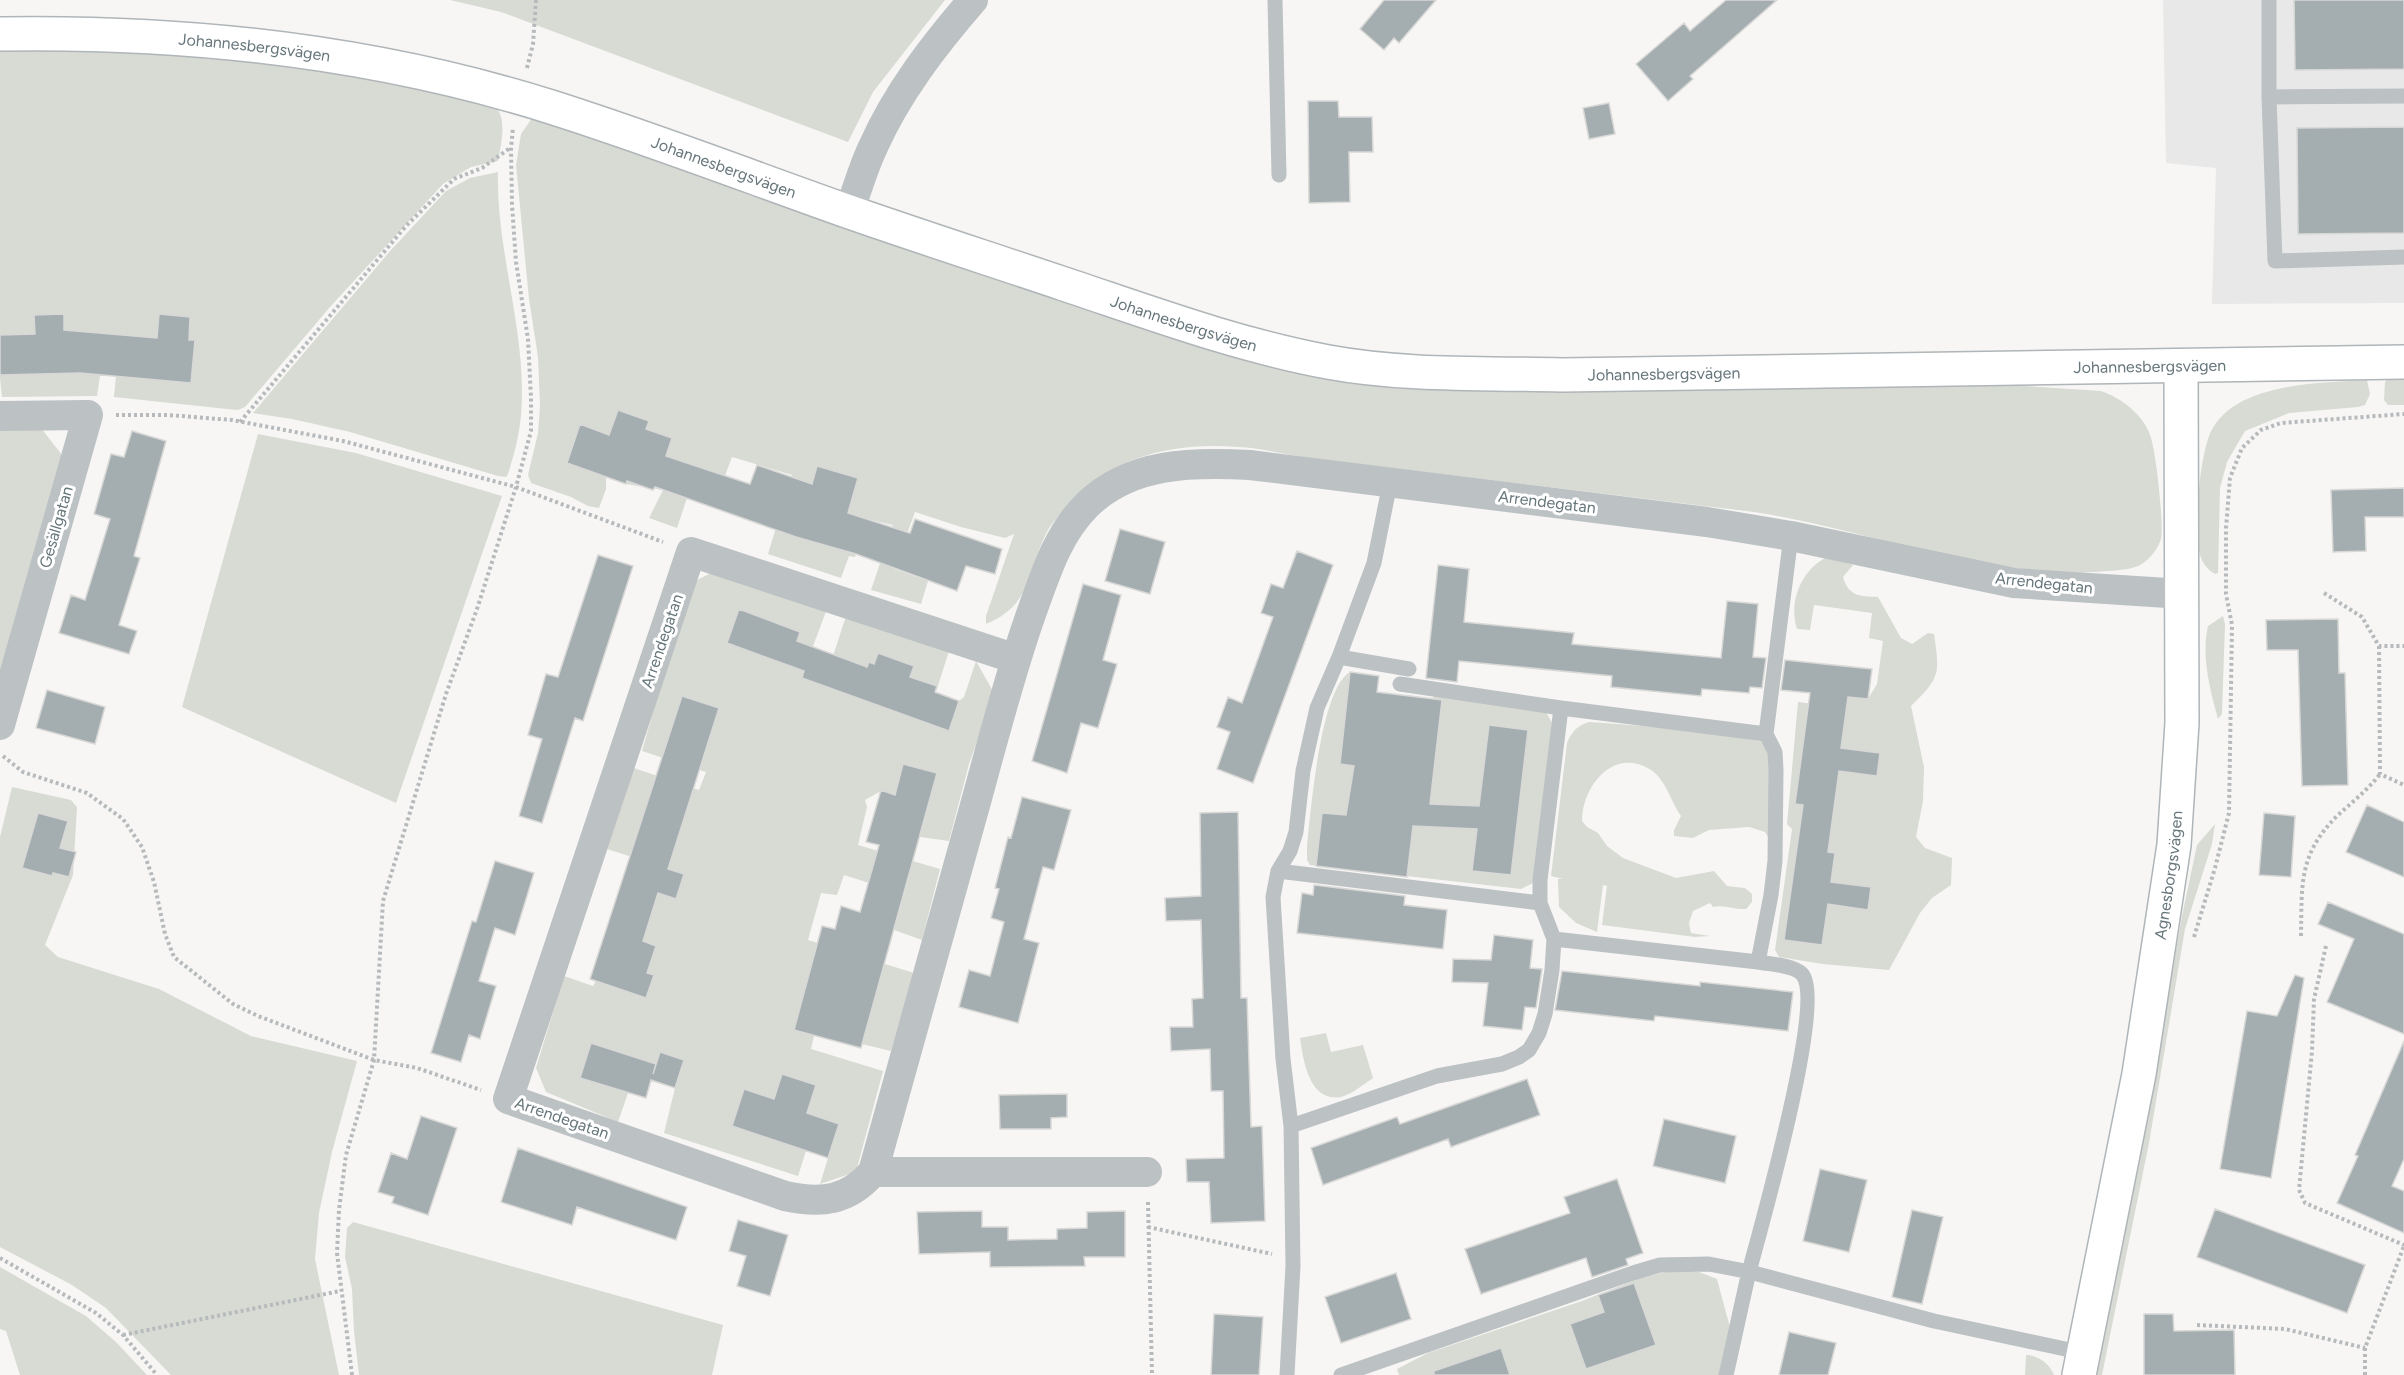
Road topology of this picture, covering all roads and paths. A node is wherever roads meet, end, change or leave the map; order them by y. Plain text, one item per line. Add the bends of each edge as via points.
1 (536, 0) edge
2 (973, 0) edge
3 (1275, 0) edge
4 (2269, 0) edge
5 (0, 34) edge
6 (2404, 96) edge
7 (2269, 97) junction
8 (519, 99) junction
9 (511, 148) junction
10 (1279, 175) dead end
11 (849, 212) junction
12 (2404, 257) edge
13 (2404, 362) edge
14 (2181, 366) junction
15 (2404, 414) edge
16 (88, 415) junction
17 (0, 416) edge
18 (240, 422) junction
19 (1390, 483) junction
20 (516, 487) junction
21 (1791, 536) junction
22 (691, 552) junction
23 (2324, 593) dead end
24 (2183, 594) junction
25 (2379, 646) junction
26 (2404, 646) edge
27 (1339, 657) junction
28 (1016, 659) junction
29 (1409, 669) dead end
30 (1400, 684) dead end
31 (1561, 708) junction
32 (0, 725) edge
33 (1766, 734) junction
34 (0, 753) edge
35 (2380, 774) junction
36 (2404, 785) edge
37 (1278, 872) junction
38 (1540, 903) junction
39 (2301, 936) dead end
40 (1554, 939) junction
41 (2326, 946) dead end
42 (2191, 948) dead end
43 (1758, 962) junction
44 (374, 1059) junction
45 (508, 1099) junction
46 (1292, 1126) junction
47 (873, 1172) junction
48 (1147, 1172) joint
49 (1148, 1227) junction
50 (2404, 1245) edge
51 (0, 1258) edge
52 (1293, 1258) junction
53 (1750, 1272) junction
54 (340, 1291) junction
55 (2197, 1325) dead end
56 (123, 1335) junction
57 (2365, 1348) junction
58 (2081, 1364) edge
59 (158, 1375) edge
60 (352, 1375) edge
61 (1152, 1375) edge
62 (1287, 1375) edge
63 (1341, 1375) edge
64 (1726, 1375) edge
65 (2365, 1375) edge

1 - 8 path via 533,44
2 - 11 street via 922,62 897,100 872,148
3 - 10 lane
4 - 7 lane
5 - 8 street, Johannesbergsvägen via 113,34 266,46 355,60
6 - 7 lane
7 - 12 lane via 2275,261
8 - 9 path
8 - 11 street, Johannesbergsvägen
9 - 18 path via 482,168 454,179 406,226
9 - 20 path via 516,262 528,339 531,398 531,431
11 - 14 street, Johannesbergsvägen via 1224,337 1333,363 1441,372 1562,375
13 - 14 street, Johannesbergsvägen
14 - 24 street, Agnesborgsvägen
15 - 42 path via 2281,423 2261,430 2242,448 2230,478 2226,528 2226,594 2232,625 2229,813
16 - 17 street
16 - 18 path via 168,415
16 - 32 street, Gesällgatan
18 - 20 path via 343,441
19 - 21 street, Arrendegatan
19 - 27 lane via 1374,562
19 - 28 street, Arrendegatan via 1202,462 1137,474 1110,487 1088,504 1066,529 1050,560
20 - 22 path
20 - 44 path via 446,694 386,890
21 - 24 street, Arrendegatan via 2014,583
21 - 33 lane
22 - 28 street
22 - 45 street, Arrendegatan
23 - 25 path via 2362,617
24 - 58 street, Agnesborgsvägen via 2182,723 2172,855 2139,1074
25 - 26 path
25 - 35 path
27 - 29 lane
27 - 37 lane via 1317,708 1296,832
28 - 47 street, Arrendegatan
30 - 31 lane
31 - 33 lane
31 - 38 lane
33 - 43 lane via 1776,761 1775,861
34 - 44 path via 23,772 87,793 123,819 142,847 174,957 194,975 233,1004 258,1016
35 - 36 path
35 - 39 path via 2335,818 2315,844 2301,882
37 - 38 lane
37 - 46 lane via 1273,897 1281,1036
38 - 40 lane
40 - 43 lane
40 - 46 lane via 1545,1014 1539,1033 1524,1054 1502,1064 1437,1076
41 - 50 path via 2314,999 2299,1190 2304,1203
43 - 53 lane via 1795,970 1807,985 1804,1037 1794,1092
44 - 45 path via 417,1068
44 - 54 path via 346,1155 337,1242
45 - 47 street, Arrendegatan via 807,1201 847,1194
46 - 52 lane
47 - 48 street
48 - 49 path
49 - 52 path
49 - 61 path
50 - 57 path
51 - 56 path via 96,1313
52 - 62 lane
53 - 58 lane
53 - 63 lane via 1709,1264 1660,1265
53 - 64 lane
54 - 56 path
54 - 60 path
55 - 57 path via 2285,1329
56 - 59 path
57 - 65 path

